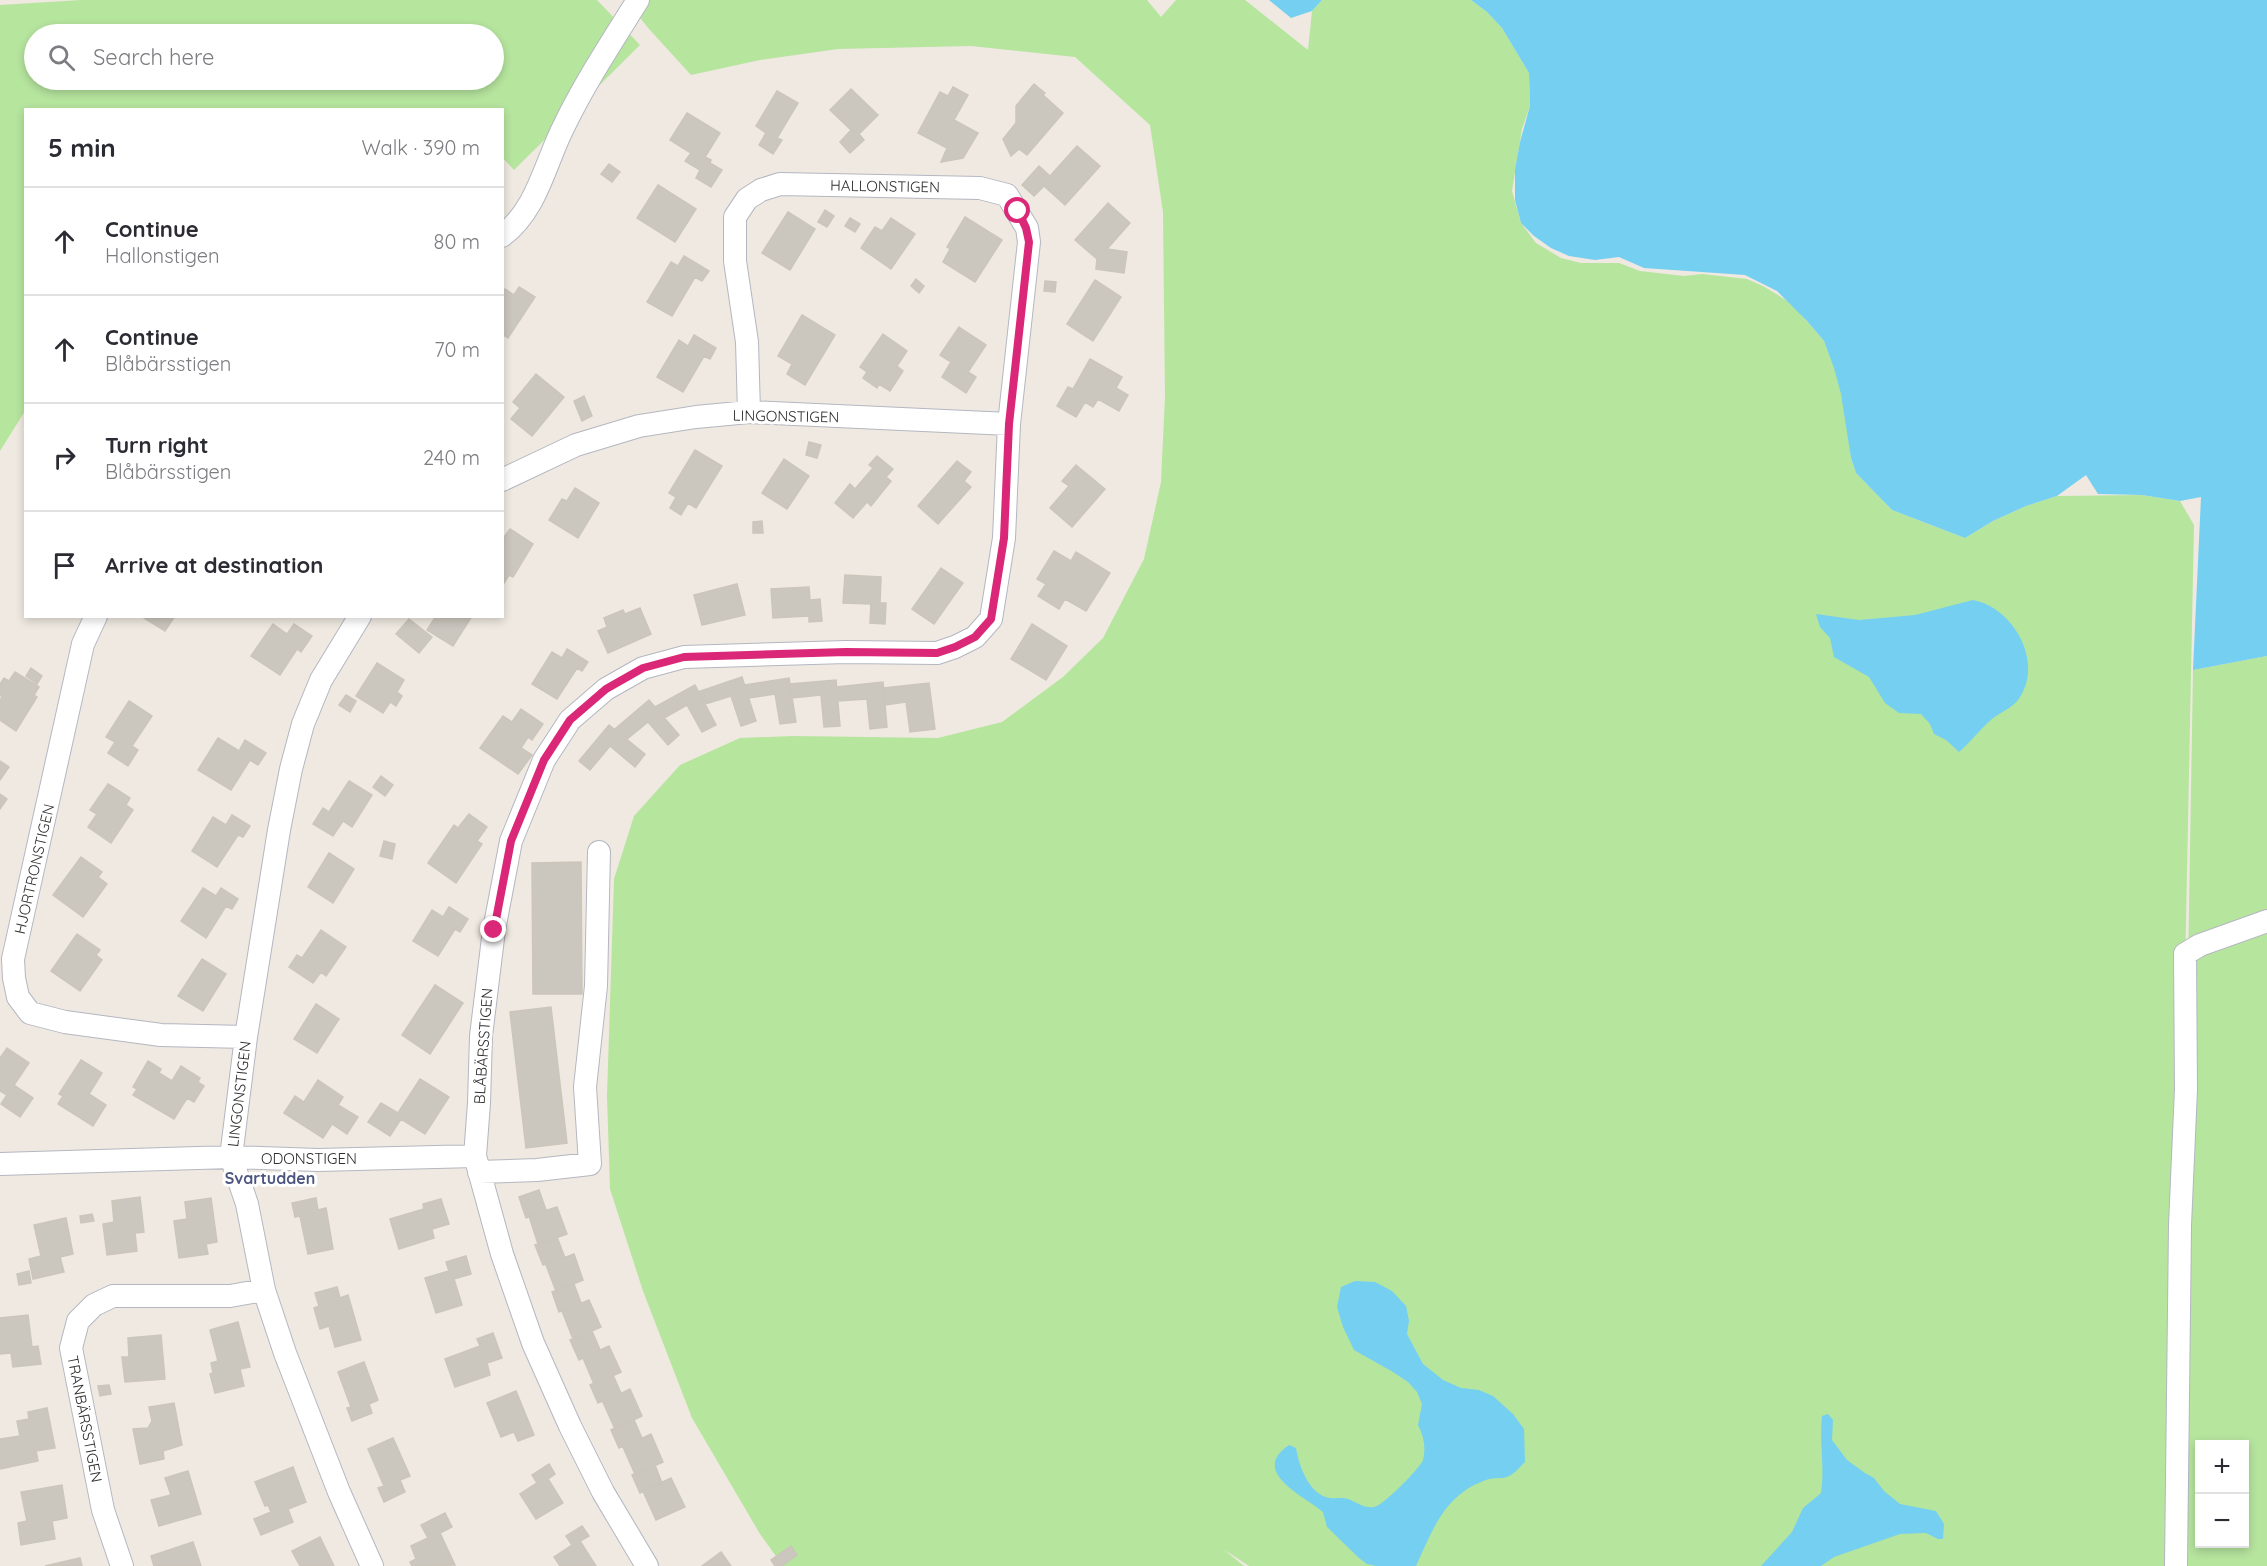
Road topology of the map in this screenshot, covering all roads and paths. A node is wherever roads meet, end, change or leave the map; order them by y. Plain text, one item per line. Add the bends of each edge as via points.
1 (638, 0) edge
2 (504, 234) edge
3 (748, 412) junction
4 (1009, 424) junction
5 (505, 473) edge
6 (95, 618) edge
7 (359, 618) edge
8 (599, 852) dead end
9 (2267, 921) edge
10 (246, 1037) junction
11 (231, 1157) junction
12 (0, 1164) edge
13 (477, 1164) junction
14 (264, 1290) junction
15 (122, 1566) edge
16 (372, 1566) edge
17 (647, 1566) edge
18 (2176, 1566) edge

1 - 2 street via 564,124 525,212
3 - 4 street, LINGONSTIGEN
3 - 4 street, HALLONSTIGEN via 747,342 735,261 735,217 747,199 780,184 980,188 1007,195 1026,228 1029,242
3 - 5 street, LINGONSTIGEN via 639,426
4 - 13 street, BLÅBÄRSSTIGEN via 1002,550 991,619 975,637 937,653 684,657 643,668 606,689 570,720 544,760 511,841 494,930 481,1036
6 - 10 street, HJORTRONSTIGEN via 83,644 13,959 18,997 30,1013 65,1022 161,1035
7 - 10 street, LINGONSTIGEN via 321,680 303,724 279,830
8 - 13 street, ODONSTIGEN via 596,986 585,1087 590,1164 537,1170
9 - 18 street via 2184,954 2186,1089 2180,1225
10 - 11 street, LINGONSTIGEN
11 - 12 street, ODONSTIGEN
11 - 13 street, ODONSTIGEN
11 - 14 street, LINGONSTIGEN via 247,1204
13 - 17 street, BLÅBÄRSSTIGEN via 502,1254 533,1343 603,1492
14 - 15 street, TRANBÄRSSTIGEN via 230,1296 113,1296 93,1305 78,1321 71,1348 103,1510
14 - 16 street, LINGONSTIGEN via 308,1415

